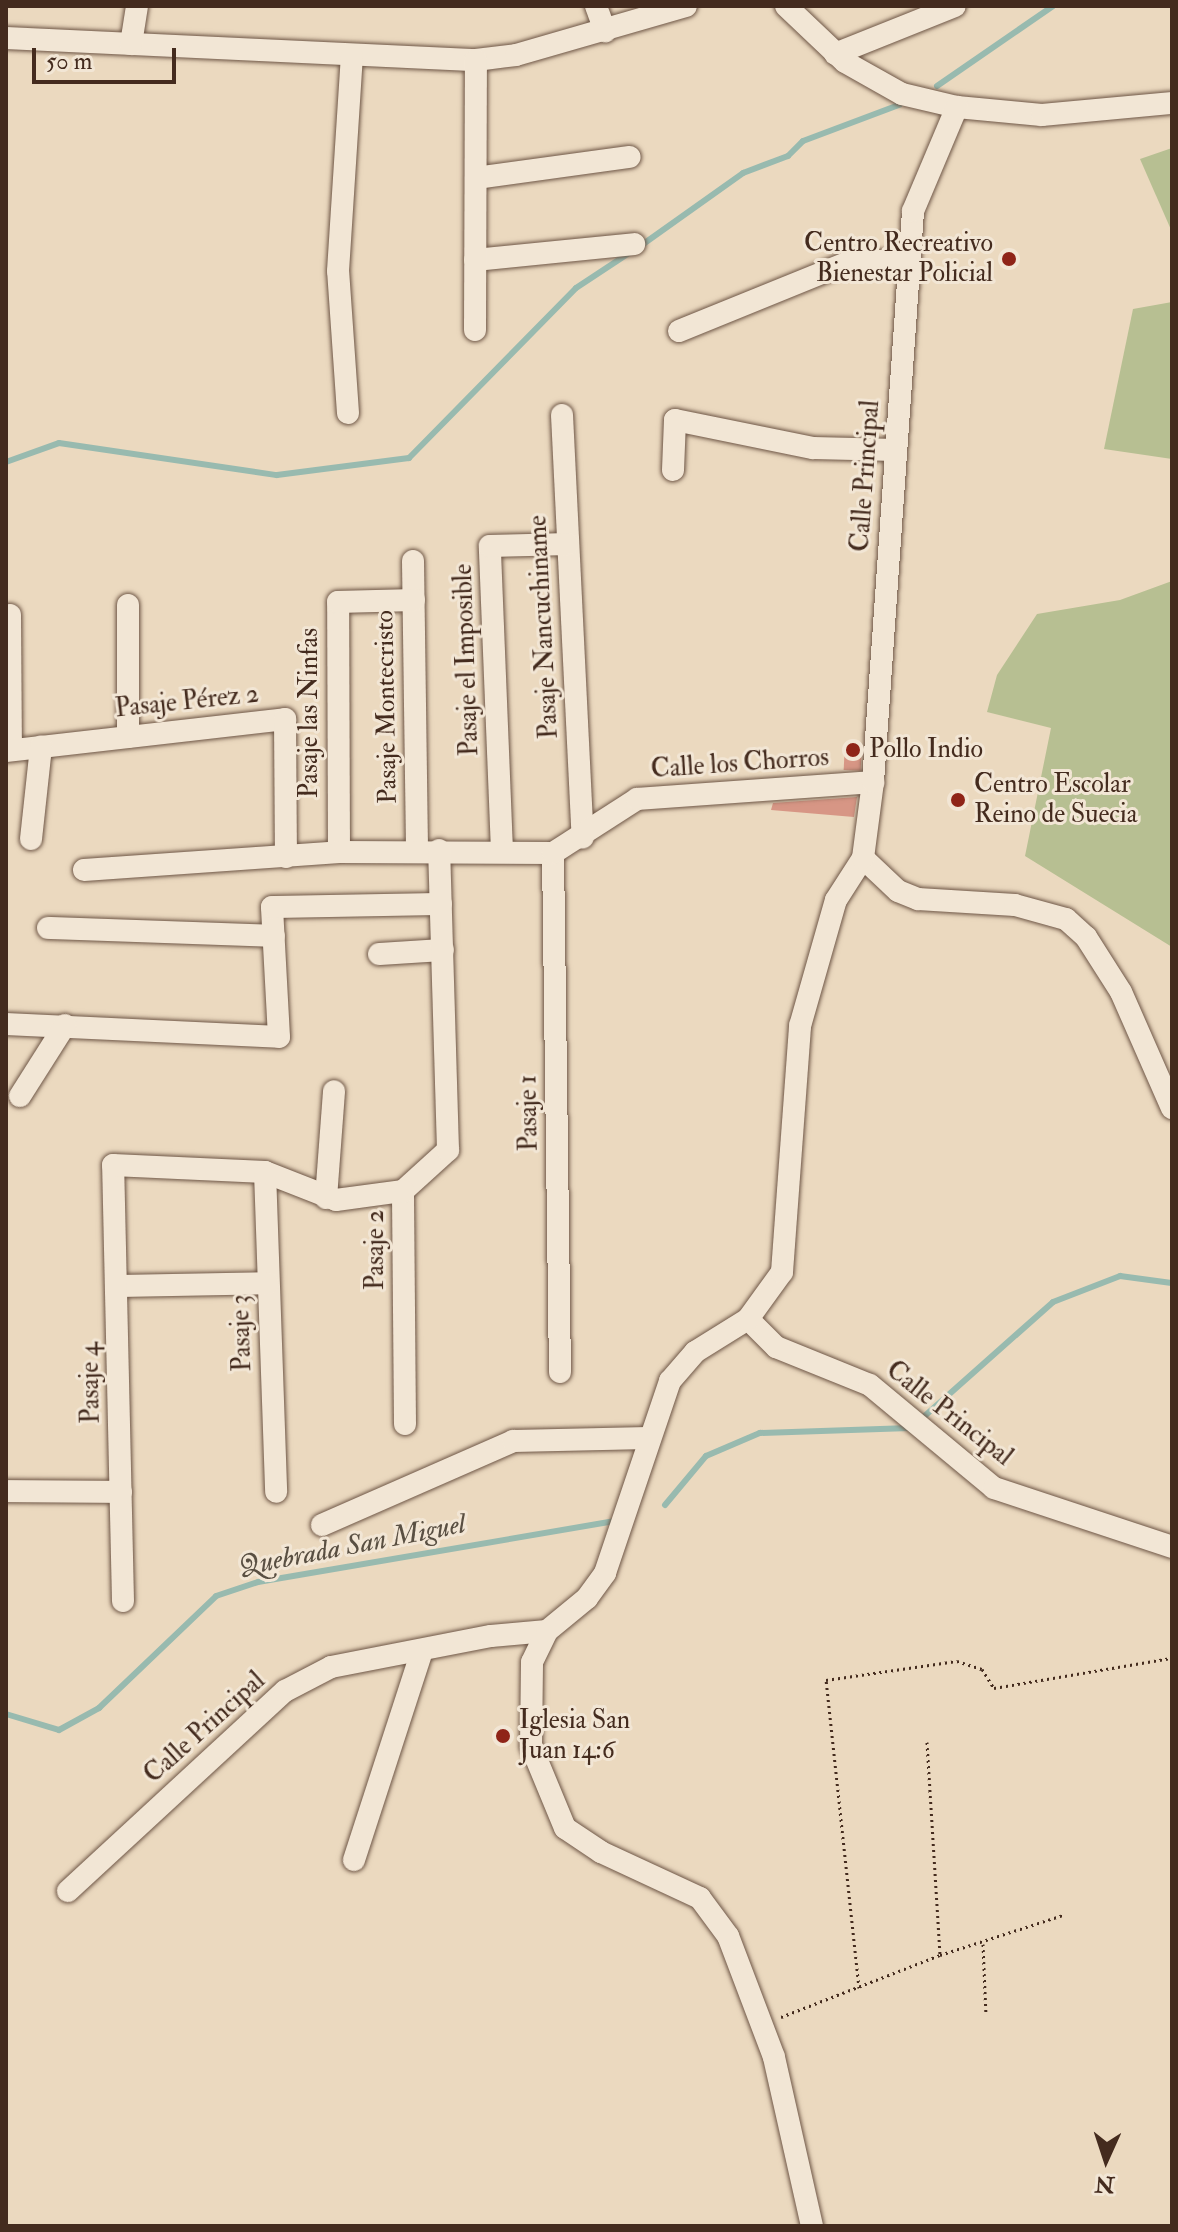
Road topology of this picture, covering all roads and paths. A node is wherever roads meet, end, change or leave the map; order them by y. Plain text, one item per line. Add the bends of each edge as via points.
1 (137, 6) edge
2 (596, 6) edge
3 (686, 6) edge
4 (786, 6) edge
5 (955, 6) edge
6 (605, 31) junction
7 (6, 38) edge
8 (131, 44) junction
9 (835, 54) junction
10 (352, 56) junction
11 (476, 60) junction
12 (1172, 103) edge
13 (957, 107) junction
14 (630, 157) dead end
15 (476, 178) junction
16 (634, 244) dead end
17 (475, 260) junction
18 (910, 260) junction
19 (475, 330) dead end
20 (679, 331) dead end
21 (348, 413) dead end
22 (562, 415) dead end
23 (896, 450) junction
24 (673, 470) dead end
25 (568, 544) junction
26 (413, 561) dead end
27 (414, 600) junction
28 (128, 605) dead end
29 (10, 615) dead end
30 (128, 737) junction
31 (41, 747) junction
32 (8, 750) edge
33 (873, 782) junction
34 (583, 837) junction
35 (31, 839) dead end
36 (428, 851) junction
37 (502, 851) junction
38 (339, 852) junction
39 (553, 853) junction
40 (286, 857) junction
41 (863, 858) junction
42 (84, 870) dead end
43 (441, 904) junction
44 (48, 928) dead end
45 (274, 936) junction
46 (443, 950) junction
47 (379, 954) dead end
48 (6, 1024) edge
49 (65, 1025) junction
50 (334, 1091) dead end
51 (20, 1096) dead end
52 (1172, 1108) edge
53 (265, 1172) junction
54 (403, 1191) junction
55 (326, 1198) junction
56 (268, 1283) junction
57 (117, 1286) junction
58 (748, 1319) junction
59 (560, 1372) dead end
60 (405, 1424) dead end
61 (648, 1438) junction
62 (6, 1491) edge
63 (121, 1492) junction
64 (276, 1492) dead end
65 (322, 1525) dead end
66 (1172, 1547) edge
67 (123, 1601) dead end
68 (547, 1631) junction
69 (422, 1651) junction
70 (1172, 1658) edge
71 (927, 1742) dead end
72 (354, 1860) dead end
73 (68, 1891) dead end
74 (1063, 1915) dead end
75 (983, 1944) junction
76 (940, 1955) junction
77 (859, 1988) junction
78 (986, 2015) dead end
79 (763, 2025) junction
80 (812, 2226) edge

1 - 8 street
2 - 6 street
3 - 6 street
4 - 9 street
5 - 9 street
6 - 11 street
7 - 8 street
8 - 10 street
9 - 13 street via 902,94
10 - 11 street
10 - 21 street via 338,271
11 - 15 street
12 - 13 street via 1042,115
13 - 18 street, Calle Principal via 913,211
14 - 15 street
15 - 17 street
16 - 17 street
17 - 19 street
18 - 20 street via 849,262
18 - 23 street, Calle Principal
22 - 25 street, Pasaje Nancuchiname
23 - 24 street via 813,448 675,420
23 - 33 street, Calle Principal
25 - 34 street, Pasaje Nancuchiname
25 - 37 street, Pasaje el Imposible via 490,546
26 - 27 street, Pasaje Montecristo
27 - 36 street, Pasaje Montecristo
27 - 38 street, Pasaje las Ninfas via 338,602
28 - 30 street
29 - 32 street
30 - 31 street, Pasaje Pérez 2
30 - 40 street, Pasaje Pérez 2 via 285,719
31 - 32 street, Pasaje Pérez 2
31 - 35 street
33 - 34 street, Calle los Chorros via 637,799
33 - 41 street, Calle Principal
34 - 39 street, Calle los Chorros
36 - 37 street
36 - 38 street
36 - 43 street, Pasaje 2
37 - 39 street
38 - 40 street
39 - 59 street, Pasaje 1
40 - 42 street
41 - 52 street via 898,891 918,899 1015,905 1066,919 1086,937 1121,992
41 - 58 street via 836,900 800,1026 782,1272
43 - 45 street via 272,907
43 - 46 street, Pasaje 2
44 - 45 street
45 - 49 street via 279,1037 178,1036
46 - 47 street
46 - 54 street, Pasaje 2 via 448,1150
48 - 49 street
49 - 51 street
50 - 55 street
53 - 55 street
53 - 56 street, Pasaje 3
53 - 57 street, Pasaje 4 via 113,1165
54 - 55 street
54 - 60 street, Pasaje 2
56 - 57 street
56 - 64 street, Pasaje 3
57 - 63 street, Pasaje 4
58 - 61 street via 683,1363 661,1399
58 - 66 street, Calle Principal via 776,1347 870,1385 994,1488
61 - 65 street via 513,1441
61 - 68 street via 605,1573 587,1598
62 - 63 street
63 - 67 street, Pasaje 4
68 - 69 street, Calle Principal
68 - 79 street via 532,1662 531,1746 561,1823 601,1852 708,1905 728,1936
69 - 72 street
69 - 73 street, Calle Principal via 331,1667 285,1691
70 - 77 path via 994,1688 982,1669 957,1661 826,1680
71 - 76 path
74 - 75 path
75 - 76 path
75 - 78 path
76 - 77 path
77 - 79 path
79 - 80 street

